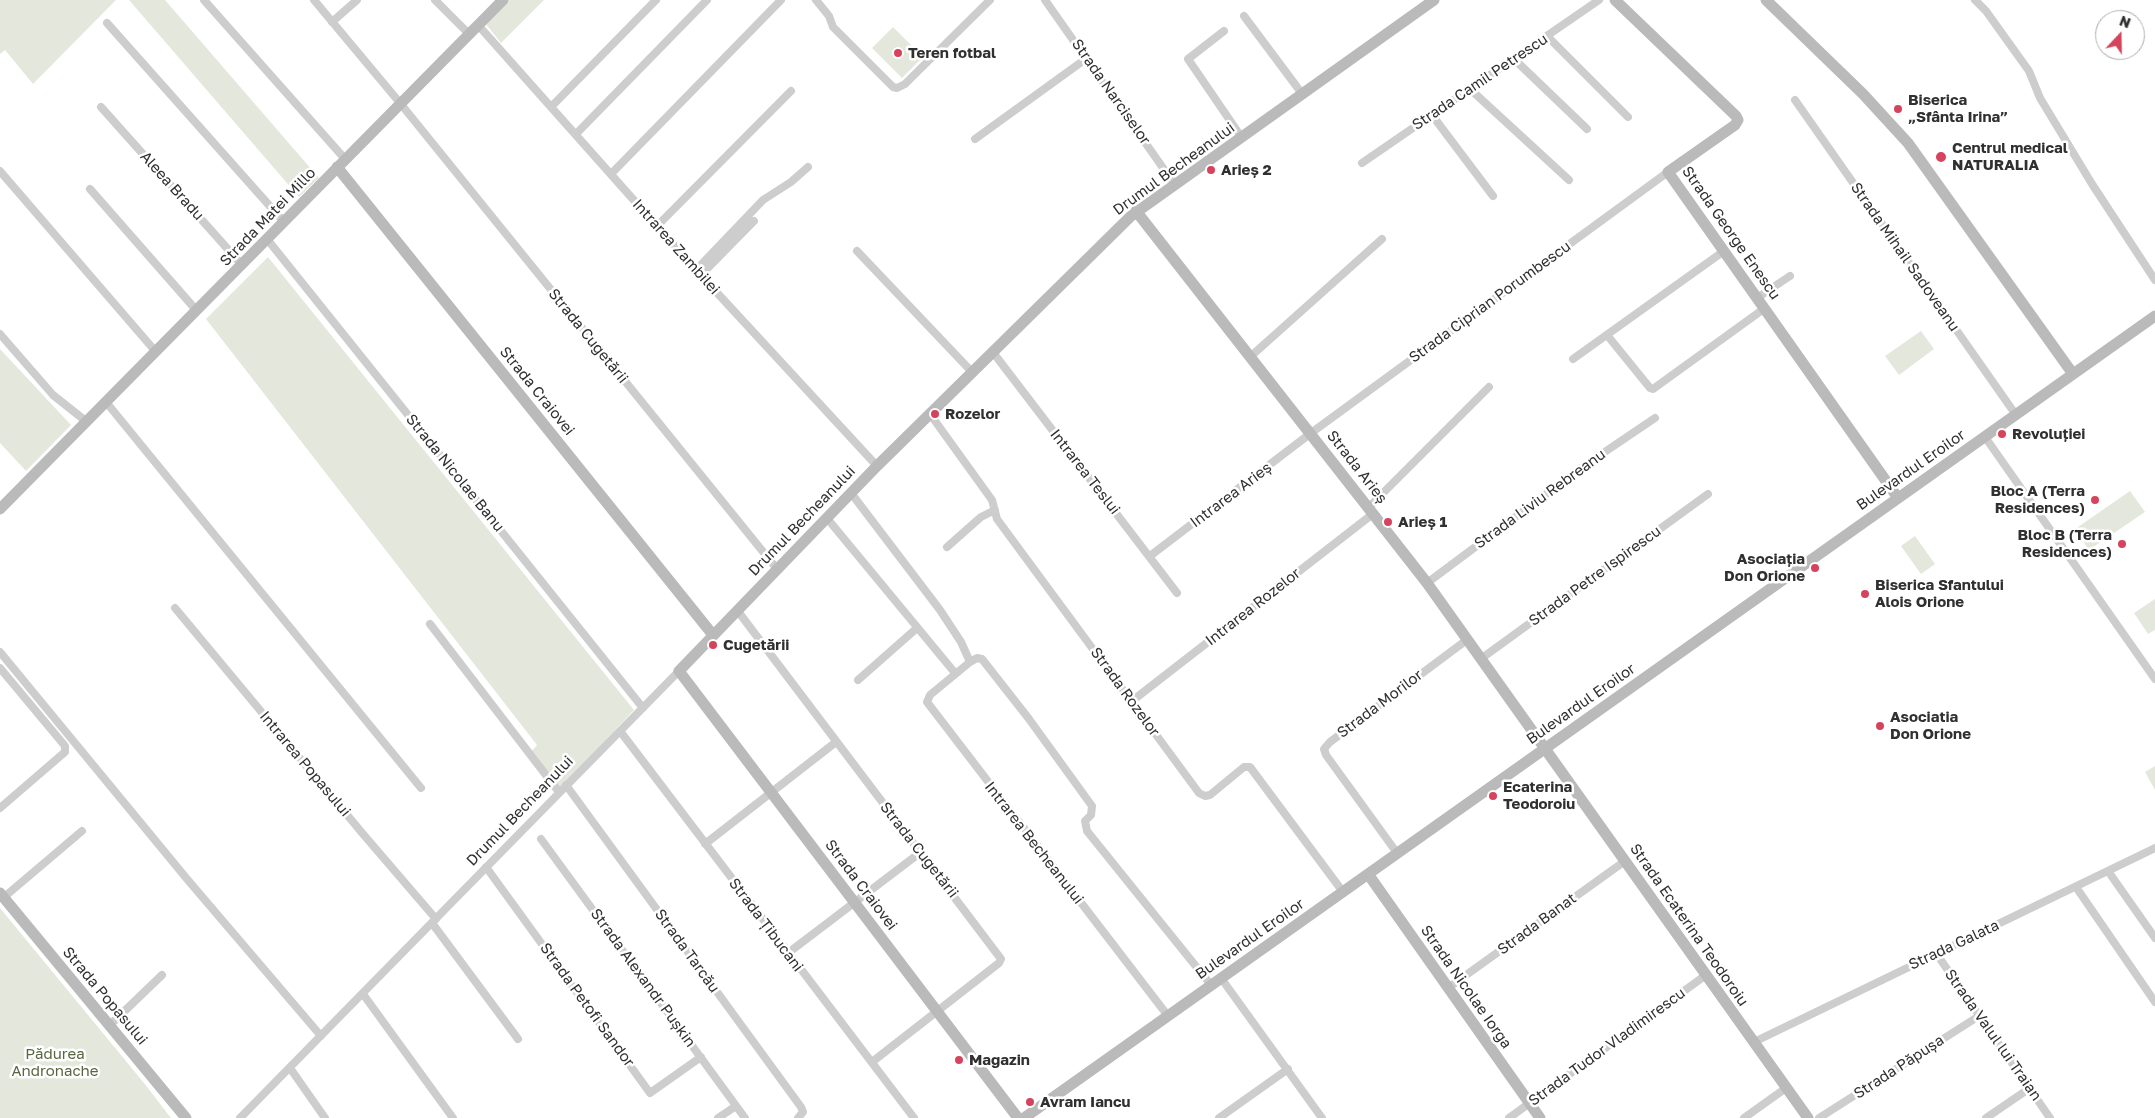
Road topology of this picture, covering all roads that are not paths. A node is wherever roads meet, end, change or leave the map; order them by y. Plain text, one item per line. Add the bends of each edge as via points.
1 (204, 0) edge
2 (314, 0) edge
3 (357, 0) edge
4 (435, 0) edge
5 (503, 0) edge
6 (656, 0) edge
7 (707, 0) edge
8 (781, 0) edge
9 (990, 0) edge
10 (1045, 0) edge
11 (1434, 0) edge
12 (1598, 0) edge
13 (1615, 0) edge
14 (1766, 0) edge
15 (1975, 0) edge
16 (820, 1) edge
17 (1244, 16) dead end
18 (332, 22) junction
19 (106, 24) dead end
20 (478, 25) junction
21 (1224, 31) dead end
22 (469, 34) junction
23 (1547, 36) junction
24 (1087, 58) junction
25 (1514, 59) junction
26 (1470, 89) junction
27 (791, 91) dead end
28 (1302, 94) junction
29 (1795, 100) dead end
30 (400, 103) junction
31 (101, 107) dead end
32 (551, 107) junction
33 (1432, 115) junction
34 (1628, 117) dead end
35 (1587, 129) dead end
36 (576, 134) junction
37 (1242, 138) junction
38 (975, 139) dead end
39 (341, 162) junction
40 (1362, 163) dead end
41 (808, 167) dead end
42 (0, 171) edge
43 (1668, 172) junction
44 (611, 174) junction
45 (1569, 180) dead end
46 (1175, 185) junction
47 (90, 189) dead end
48 (1493, 196) dead end
49 (1136, 211) junction
50 (754, 221) dead end
51 (284, 222) junction
52 (657, 226) junction
53 (1382, 238) dead end
54 (267, 239) junction
55 (856, 251) dead end
56 (1724, 251) junction
57 (242, 265) junction
58 (699, 273) junction
59 (1790, 276) dead end
60 (2155, 280) edge
61 (1758, 298) junction
62 (1765, 308) junction
63 (197, 310) junction
64 (2155, 316) edge
65 (0, 334) edge
66 (1607, 335) junction
67 (992, 351) junction
68 (156, 352) junction
69 (1250, 357) junction
70 (1573, 359) dead end
71 (972, 372) junction
72 (2073, 374) junction
73 (1489, 387) dead end
74 (106, 402) junction
75 (930, 414) junction
76 (2016, 415) junction
77 (1655, 418) dead end
78 (87, 422) junction
79 (1311, 433) junction
80 (1985, 437) junction
81 (878, 466) junction
82 (851, 493) junction
83 (1708, 494) dead end
84 (1898, 498) junction
85 (0, 509) edge
86 (995, 510) junction
87 (1372, 510) junction
88 (826, 517) junction
89 (947, 547) dead end
90 (1150, 556) junction
91 (777, 569) junction
92 (1427, 583) junction
93 (1178, 593) dead end
94 (176, 608) dead end
95 (737, 610) junction
96 (430, 624) dead end
97 (917, 628) junction
98 (713, 635) junction
99 (1468, 638) junction
100 (0, 652) edge
101 (1482, 658) junction
102 (970, 662) junction
103 (0, 668) edge
104 (679, 671) junction
105 (956, 673) junction
106 (2155, 679) edge
107 (858, 680) dead end
108 (1132, 701) junction
109 (643, 708) junction
110 (620, 731) junction
111 (836, 742) junction
112 (1546, 748) junction
113 (566, 785) junction
114 (421, 788) dead end
115 (559, 792) junction
116 (771, 792) junction
117 (0, 808) edge
118 (82, 831) dead end
119 (541, 839) dead end
120 (705, 844) junction
121 (2155, 848) edge
122 (921, 852) junction
123 (1397, 853) junction
124 (1625, 861) junction
125 (486, 867) junction
126 (2108, 871) junction
127 (1368, 874) junction
128 (2076, 887) junction
129 (1343, 892) junction
130 (2, 896) edge
131 (854, 902) junction
132 (434, 921) junction
133 (2155, 938) edge
134 (1936, 953) junction
135 (788, 954) junction
136 (162, 975) dead end
137 (1706, 975) junction
138 (1221, 978) junction
139 (1211, 985) junction
140 (1448, 988) junction
141 (363, 994) junction
142 (2155, 1002) edge
143 (938, 1011) junction
144 (1168, 1016) junction
145 (1979, 1016) junction
146 (110, 1025) junction
147 (321, 1036) junction
148 (518, 1039) dead end
149 (1754, 1042) junction
150 (701, 1057) junction
151 (872, 1062) junction
152 (290, 1068) junction
153 (1288, 1069) junction
154 (1786, 1088) junction
155 (2030, 1088) junction
156 (1530, 1103) junction
157 (736, 1106) junction
158 (186, 1118) edge
159 (240, 1118) edge
160 (325, 1118) edge
161 (453, 1118) edge
162 (718, 1118) edge
163 (745, 1118) edge
164 (798, 1118) edge
165 (914, 1118) edge
166 (1018, 1118) edge
167 (1024, 1118) edge
168 (1219, 1118) edge
169 (1322, 1118) edge
170 (1509, 1118) edge
171 (1540, 1118) edge
172 (1744, 1118) edge
173 (1808, 1118) edge
174 (1819, 1118) edge
175 (1986, 1118) edge
176 (2050, 1118) edge

1 - 39 street
2 - 18 street
3 - 18 street
4 - 22 street
5 - 20 street, Strada Matei Millo
6 - 32 street
7 - 36 street
8 - 44 street
9 - 16 street via 905,84 897,88 833,27
10 - 24 street, Strada Narciselor
11 - 28 street, Drumul Becheanului
12 - 23 street, Strada Camil Petrescu
13 - 43 street, Strada George Enescu via 1738,120
14 - 72 street via 1863,94 1908,143
15 - 60 street via 2029,71 2040,98
17 - 28 street
18 - 30 street
19 - 51 street
20 - 22 street, Strada Matei Millo
20 - 32 street, Intrarea Zambilei
21 - 37 street via 1188,59
22 - 30 street, Strada Matei Millo
23 - 25 street, Strada Camil Petrescu
23 - 34 street
24 - 38 street
24 - 46 street, Strada Narciselor
25 - 26 street, Strada Camil Petrescu
25 - 35 street
26 - 33 street, Strada Camil Petrescu
26 - 45 street
27 - 52 street
28 - 37 street, Drumul Becheanului
29 - 76 street, Strada Mihail Sadoveanu
30 - 39 street, Strada Matei Millo
30 - 91 street, Strada Cugetării
31 - 57 street, Aleea Bradu
32 - 36 street, Intrarea Zambilei
33 - 40 street, Strada Camil Petrescu
33 - 48 street
36 - 44 street, Intrarea Zambilei
37 - 46 street, Drumul Becheanului
39 - 51 street, Strada Matei Millo
39 - 98 street, Strada Craiovei
41 - 58 street via 763,200
42 - 68 street
43 - 56 street, Strada George Enescu
43 - 79 street, Strada Ciprian Porumbescu
44 - 52 street, Intrarea Zambilei
46 - 49 street, Drumul Becheanului
47 - 63 street
49 - 67 street, Drumul Becheanului
49 - 69 street, Strada Arieș
50 - 58 street
51 - 54 street, Strada Matei Millo
52 - 58 street, Intrarea Zambilei
53 - 69 street
54 - 57 street, Strada Matei Millo
54 - 109 street, Strada Nicolae Banu
55 - 71 street
56 - 61 street, Strada George Enescu
56 - 66 street
57 - 63 street, Strada Matei Millo
58 - 81 street, Intrarea Zambilei
59 - 61 street
61 - 62 street, Strada George Enescu
62 - 66 street via 1653,389
62 - 84 street, Strada George Enescu
63 - 68 street, Strada Matei Millo
64 - 72 street, Bulevardul Eroilor
65 - 78 street via 53,395
66 - 70 street
67 - 71 street, Drumul Becheanului
67 - 90 street, Intrarea Teslui
68 - 74 street, Strada Matei Millo
69 - 79 street, Strada Arieș
71 - 75 street, Drumul Becheanului
72 - 76 street, Bulevardul Eroilor
73 - 87 street, Intrarea Rozelor
74 - 78 street, Strada Matei Millo
74 - 114 street
75 - 81 street, Drumul Becheanului
75 - 86 street, Strada Rozelor via 992,500
76 - 80 street, Bulevardul Eroilor
77 - 92 street, Strada Liviu Rebreanu via 1581,468
78 - 85 street, Strada Matei Millo
79 - 87 street, Strada Arieș
79 - 90 street, Intrarea Arieș
80 - 84 street, Bulevardul Eroilor
80 - 106 street
81 - 82 street, Drumul Becheanului
82 - 88 street, Drumul Becheanului
82 - 102 street via 940,610
83 - 101 street, Strada Petre Ispirescu
84 - 112 street, Bulevardul Eroilor
86 - 89 street via 981,517
86 - 108 street, Strada Rozelor via 997,519
87 - 92 street, Strada Arieș
87 - 108 street, Intrarea Rozelor
88 - 91 street, Drumul Becheanului
88 - 97 street
90 - 93 street, Intrarea Teslui
91 - 95 street, Drumul Becheanului
92 - 99 street, Strada Arieș
94 - 132 street, Intrarea Popasului
95 - 98 street, Drumul Becheanului
95 - 111 street, Strada Cugetării
96 - 115 street
97 - 105 street
97 - 107 street
98 - 104 street, Drumul Becheanului
99 - 101 street, Strada Arieș
99 - 123 street, Strada Morilor via 1324,749
100 - 147 street
101 - 112 street, Strada Arieș
102 - 105 street, Intrarea Becheanului
102 - 139 street via 982,659 1029,719 1092,806 1091,815 1085,821 1087,831
103 - 117 street via 65,746 65,752
104 - 109 street, Drumul Becheanului
104 - 116 street, Strada Craiovei
105 - 144 street, Intrarea Becheanului via 930,695 927,702
108 - 129 street, Strada Rozelor via 1199,793 1210,794 1244,767 1250,767
109 - 110 street, Drumul Becheanului
110 - 113 street, Drumul Becheanului
110 - 120 street, Strada Țibucani
111 - 116 street
111 - 122 street, Strada Cugetării
112 - 123 street, Bulevardul Eroilor
112 - 124 street, Strada Ecaterina Teodoroiu
113 - 115 street, Drumul Becheanului
113 - 164 street, Strada Tarcău via 801,1107 803,1112
115 - 125 street, Drumul Becheanului
116 - 120 street
116 - 131 street, Strada Craiovei
118 - 130 street
119 - 150 street, Strada Alexandr Pușkin
120 - 135 street, Strada Țibucani
121 - 126 street, Strada Galata
122 - 131 street
122 - 143 street, Strada Cugetării via 1001,959
123 - 127 street, Bulevardul Eroilor
124 - 137 street, Strada Ecaterina Teodoroiu
124 - 140 street, Strada Banat
125 - 132 street, Drumul Becheanului
125 - 150 street, Strada Petofi Sandor via 650,1093
126 - 128 street, Strada Galata
126 - 133 street
127 - 129 street, Bulevardul Eroilor
127 - 140 street, Strada Nicolae Iorga
128 - 134 street, Strada Galata
128 - 142 street
129 - 138 street, Bulevardul Eroilor
130 - 146 street, Strada Popasului
131 - 135 street
131 - 143 street, Strada Craiovei
132 - 141 street, Drumul Becheanului
132 - 148 street, Intrarea Popasului
134 - 145 street, Strada Valul lui Traian
134 - 149 street, Strada Galata
135 - 151 street, Strada Țibucani
136 - 146 street
137 - 149 street, Strada Ecaterina Teodoroiu
137 - 156 street, Strada Tudor Vladimirescu
138 - 139 street, Bulevardul Eroilor
138 - 153 street
139 - 144 street, Bulevardul Eroilor
140 - 156 street, Strada Nicolae Iorga
141 - 147 street, Drumul Becheanului
141 - 161 street
143 - 151 street, Strada Cugetării
143 - 166 street, Strada Craiovei
144 - 167 street, Bulevardul Eroilor
145 - 155 street, Strada Valul lui Traian
145 - 174 street, Strada Păpușa
146 - 158 street, Strada Popasului
147 - 152 street, Drumul Becheanului
149 - 154 street, Strada Ecaterina Teodoroiu
150 - 157 street, Strada Alexandr Pușkin
151 - 165 street, Strada Țibucani
152 - 159 street, Drumul Becheanului
152 - 160 street
153 - 168 street
153 - 169 street
154 - 172 street
154 - 173 street, Strada Ecaterina Teodoroiu
155 - 175 street
155 - 176 street, Strada Valul lui Traian
156 - 170 street, Strada Tudor Vladimirescu
156 - 171 street, Strada Nicolae Iorga
157 - 162 street
157 - 163 street, Strada Alexandr Pușkin

